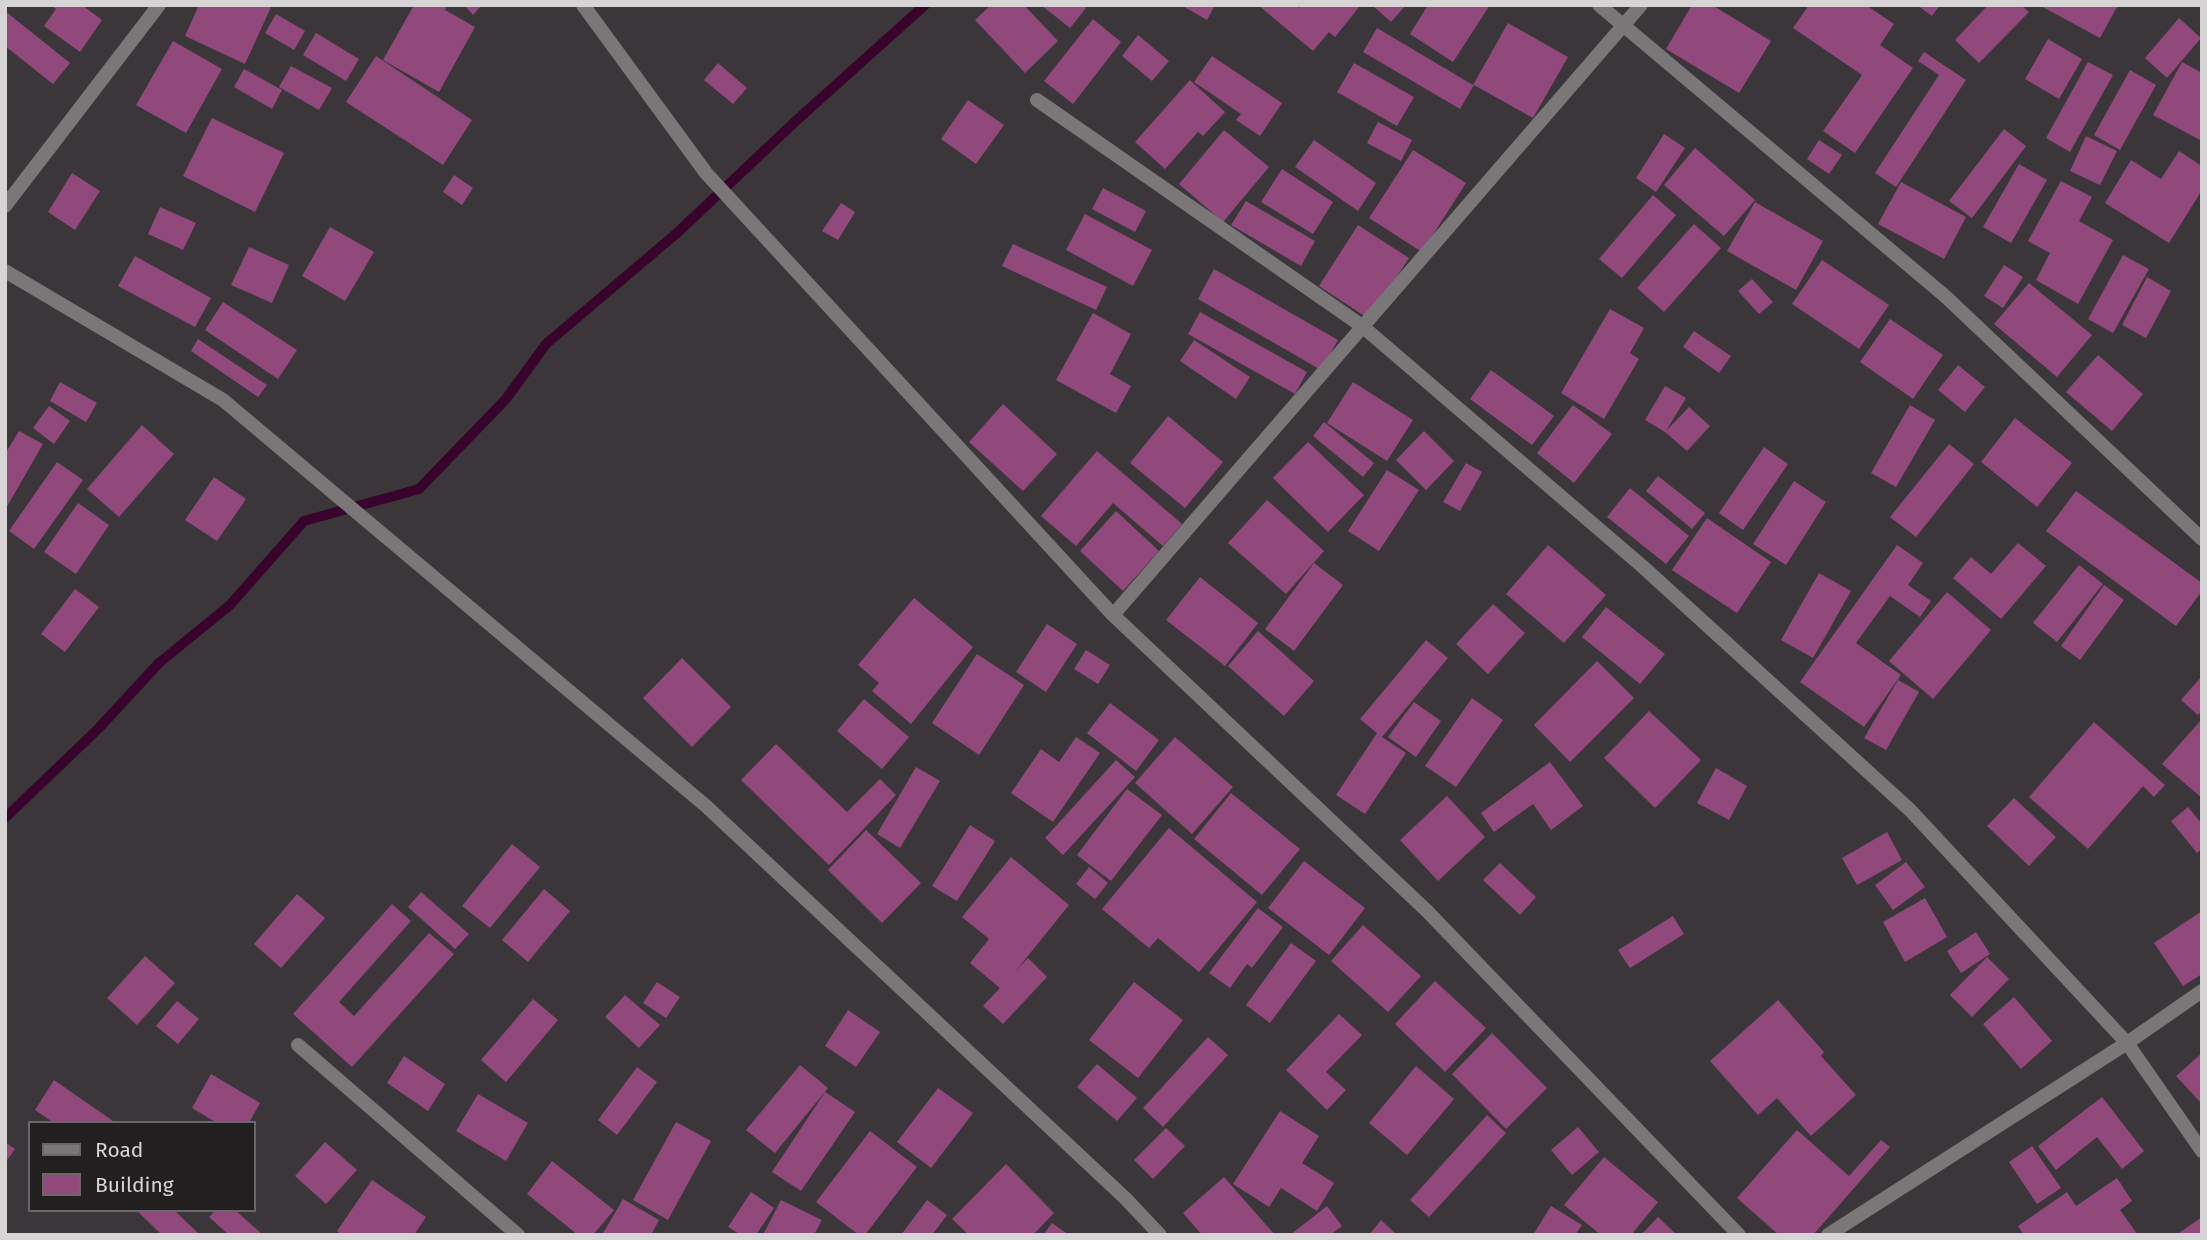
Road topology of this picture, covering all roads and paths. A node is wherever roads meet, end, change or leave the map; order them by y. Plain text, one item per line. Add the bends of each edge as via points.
1 (159, 5) edge
2 (583, 5) edge
3 (1599, 5) edge
4 (1641, 5) edge
5 (1624, 24) junction
6 (1037, 100) dead end
7 (5, 206) edge
8 (5, 271) edge
9 (1362, 326) junction
10 (2202, 539) edge
11 (1114, 615) junction
12 (2202, 991) edge
13 (2127, 1043) junction
14 (298, 1045) dead end
15 (2202, 1151) edge
16 (517, 1235) edge
17 (1160, 1235) edge
18 (1739, 1235) edge
19 (1828, 1235) edge

1 - 7 street
2 - 11 street via 706,173
3 - 5 street
4 - 5 street
5 - 9 street
5 - 10 street via 1945,296
6 - 9 street
8 - 17 street via 223,400 706,806
9 - 11 street
9 - 13 street via 1642,566 1910,810
11 - 18 street via 1427,911
12 - 13 street
13 - 15 street
13 - 19 street
14 - 16 street

